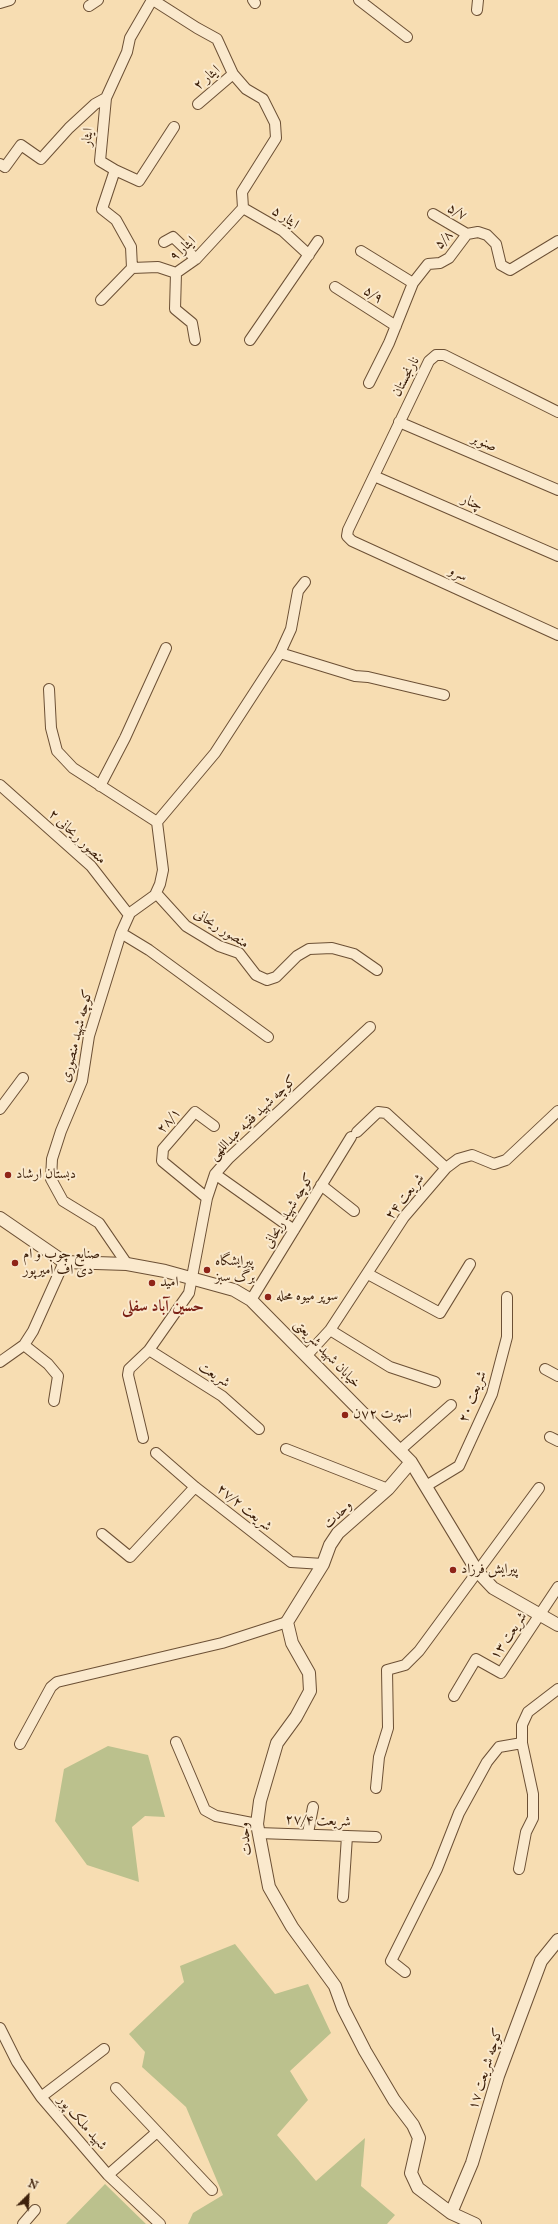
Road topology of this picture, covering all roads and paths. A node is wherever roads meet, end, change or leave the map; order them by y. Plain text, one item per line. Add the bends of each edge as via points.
1 (10, 0) edge
2 (152, 0) edge
3 (359, 0) edge
4 (0, 3) edge
5 (407, 38) dead end
6 (233, 74) junction
7 (106, 98) junction
8 (198, 104) dead end
9 (174, 127) dead end
10 (0, 164) edge
11 (115, 170) junction
12 (242, 208) junction
13 (432, 214) dead end
14 (467, 234) junction
15 (318, 241) dead end
16 (558, 241) edge
17 (164, 242) dead end
18 (361, 251) dead end
19 (309, 254) junction
20 (196, 259) junction
21 (132, 268) junction
22 (176, 273) junction
23 (413, 283) junction
24 (335, 288) dead end
25 (101, 300) dead end
26 (396, 326) junction
27 (195, 340) dead end
28 (250, 340) dead end
29 (369, 383) dead end
30 (558, 412) edge
31 (399, 422) junction
32 (374, 476) junction
33 (558, 490) edge
34 (347, 536) joint
35 (558, 556) edge
36 (306, 582) dead end
37 (558, 635) edge
38 (166, 648) dead end
39 (280, 653) junction
40 (49, 689) dead end
41 (444, 695) dead end
42 (0, 785) edge
43 (100, 786) junction
44 (157, 822) junction
45 (156, 892) junction
46 (129, 915) junction
47 (121, 933) junction
48 (377, 970) dead end
49 (370, 1027) dead end
50 (268, 1037) dead end
51 (23, 1078) dead end
52 (0, 1109) edge
53 (558, 1111) edge
54 (214, 1126) dead end
55 (446, 1168) junction
56 (215, 1174) junction
57 (321, 1185) junction
58 (207, 1198) junction
59 (354, 1211) dead end
60 (0, 1218) edge
61 (294, 1230) junction
62 (64, 1262) junction
63 (127, 1264) junction
64 (470, 1264) dead end
65 (368, 1274) junction
66 (193, 1277) junction
67 (507, 1297) dead end
68 (252, 1300) junction
69 (330, 1330) junction
70 (24, 1345) junction
71 (149, 1350) junction
72 (307, 1355) junction
73 (0, 1362) edge
74 (545, 1368) dead end
75 (558, 1376) edge
76 (435, 1382) dead end
77 (54, 1401) dead end
78 (451, 1405) dead end
79 (259, 1429) dead end
80 (143, 1438) dead end
81 (286, 1449) dead end
82 (400, 1450) junction
83 (156, 1453) dead end
84 (411, 1462) junction
85 (426, 1486) junction
86 (195, 1487) junction
87 (539, 1488) dead end
88 (388, 1489) junction
89 (102, 1534) dead end
90 (323, 1564) junction
91 (477, 1571) junction
92 (558, 1587) edge
93 (540, 1615) junction
94 (287, 1622) junction
95 (558, 1625) edge
96 (558, 1689) edge
97 (454, 1696) dead end
98 (176, 1742) dead end
99 (522, 1743) junction
100 (20, 1744) dead end
101 (376, 1788) dead end
102 (313, 1807) dead end
103 (258, 1828) junction
104 (308, 1834) junction
105 (347, 1836) junction
106 (376, 1837) dead end
107 (519, 1870) dead end
108 (343, 1897) dead end
109 (558, 1940) edge
110 (405, 1972) dead end
111 (0, 2028) edge
112 (104, 2048) dead end
113 (116, 2088) dead end
114 (41, 2097) junction
115 (156, 2132) junction
116 (108, 2175) junction
117 (212, 2190) dead end
118 (35, 2210) dead end
119 (451, 2213) junction
120 (23, 2224) edge
121 (160, 2224) edge
122 (475, 2224) edge

1 - 4 street
2 - 6 street via 217,39
2 - 7 street, ایثار via 130,38 127,52
3 - 5 street
6 - 8 street, ایثار ۲
6 - 12 street via 246,89 263,98 275,123 276,138 242,192
7 - 10 street via 95,104 69,128 41,159 21,145 5,167
7 - 11 street, ایثار via 100,161
9 - 11 street via 139,181
11 - 21 street via 102,208 116,220 131,247
12 - 19 street, ایثار ۵ via 283,231
12 - 20 street, ایثار ۹
13 - 14 street, ۵/۷
14 - 16 street, ۵/۸ via 478,232 487,235 496,244 501,265 510,270
14 - 23 street, ۵/۸ via 449,258 440,263 428,264
15 - 19 street
17 - 20 street via 173,237
18 - 23 street
19 - 28 street
20 - 22 street, ایثار ۹
21 - 22 street via 158,266
21 - 25 street
22 - 27 street, ایثار ۹ via 175,309 192,323
23 - 26 street, ۵/۸
24 - 26 street, ۵/۹
26 - 29 street, ۵/۸
30 - 31 street, نارنجستان via 444,355 436,355 429,361
31 - 32 street, نارنجستان
31 - 33 street, صنوبر
32 - 34 street, نارنجستان
32 - 35 street, چنار
34 - 37 street, سرو
36 - 39 street via 298,591 291,629
38 - 43 street via 126,738
39 - 41 street via 355,676
39 - 44 street via 215,753
40 - 43 street via 51,728 57,751 73,768
42 - 46 street, منصور ریحانی ۲ via 91,866
43 - 44 street
44 - 45 street via 163,870
45 - 46 street, کوچه شهید منصوری
45 - 48 street, منصور ریحانی via 186,926 218,946 239,954 256,975 267,980 276,978 296,956 309,949 332,948 354,954
46 - 47 street, کوچه شهید منصوری
47 - 50 street via 149,950
47 - 63 street, کوچه شهید منصوری via 89,1036 82,1081 52,1159 52,1179 63,1202 99,1223
49 - 56 street, کوچه شهید فقیه عبداللهی
51 - 52 street
53 - 55 street, شریعت ۲۴ via 506,1160 494,1164 472,1155 458,1159
54 - 58 street, ۲۸/۱ via 195,1112 163,1149 162,1161
55 - 57 street, کوچه شهید ریحانی via 386,1113 378,1112 354,1135
55 - 65 street, شریعت ۲۴ via 404,1217
56 - 58 street, کوچه شهید فقیه عبداللهی
56 - 61 street
57 - 59 street
57 - 61 street, کوچه شهید ریحانی
58 - 66 street, کوچه شهید فقیه عبداللهی
60 - 62 street
61 - 68 street, کوچه شهید ریحانی
62 - 63 street, خیابان شهید شریعتی
62 - 70 street via 33,1331
63 - 66 street, خیابان شهید شریعتی
64 - 65 street via 440,1313
65 - 69 street, شریعت ۲۴
66 - 68 street, خیابان شهید شریعتی via 234,1290
66 - 71 street, کوچه شهید فقیه عبداللهی via 189,1293
67 - 85 street, شریعت ۲۰ via 507,1337 492,1394 459,1466
68 - 72 street, خیابان شهید شریعتی
69 - 72 street, شریعت ۲۴
69 - 76 street via 390,1367
70 - 73 street
70 - 77 street via 48,1364 58,1376
71 - 79 street, شریعت via 222,1396
71 - 80 street, کوچه شهید فقیه عبداللهی via 129,1369 128,1375
72 - 82 street, خیابان شهید شریعتی
74 - 75 street
78 - 82 street
81 - 88 street
82 - 84 street, خیابان شهید شریعتی
83 - 86 street, شریعت ۲۷/۲
84 - 85 street, خیابان شهید شریعتی
84 - 88 street, وحدت
85 - 91 street, خیابان شهید شریعتی
86 - 89 street via 130,1557
86 - 90 street, شریعت ۲۷/۲ via 291,1562
87 - 91 street
88 - 90 street, وحدت via 338,1533
90 - 94 street, وحدت
91 - 93 street, خیابان شهید شریعتی via 493,1588
91 - 101 street via 459,1600 419,1651 405,1665 387,1670 388,1728 379,1757
92 - 93 street
93 - 95 street, خیابان شهید شریعتی
93 - 97 street, شریعت ۱۳ via 501,1673 476,1659
94 - 100 street via 222,1643 57,1682 51,1687
94 - 103 street, وحدت via 292,1643 309,1673 310,1691 296,1717 277,1743 260,1801
96 - 99 street via 528,1712 522,1725
98 - 103 street, شریعت ۲۷/۴ via 205,1810 216,1816
99 - 107 street via 533,1794 533,1818 526,1832
99 - 110 street via 499,1747 487,1762 459,1813 437,1869 391,1961
102 - 104 street
103 - 104 street, شریعت ۲۷/۴
103 - 119 street, وحدت via 269,1887 292,1927 335,1986 365,2051 419,2138 412,2173 418,2188
104 - 105 street, شریعت ۲۷/۴
105 - 106 street, شریعت ۲۷/۴
105 - 108 street
109 - 119 street, کوچه شریعت ۱۷ via 541,1961 498,2076 472,2163
111 - 114 street, شهید ملک پور via 17,2062
112 - 114 street
113 - 115 street
114 - 116 street, شهید ملک پور
115 - 116 street
115 - 117 street
116 - 121 street, شهید ملک پور
118 - 120 street
119 - 122 street, وحدت

